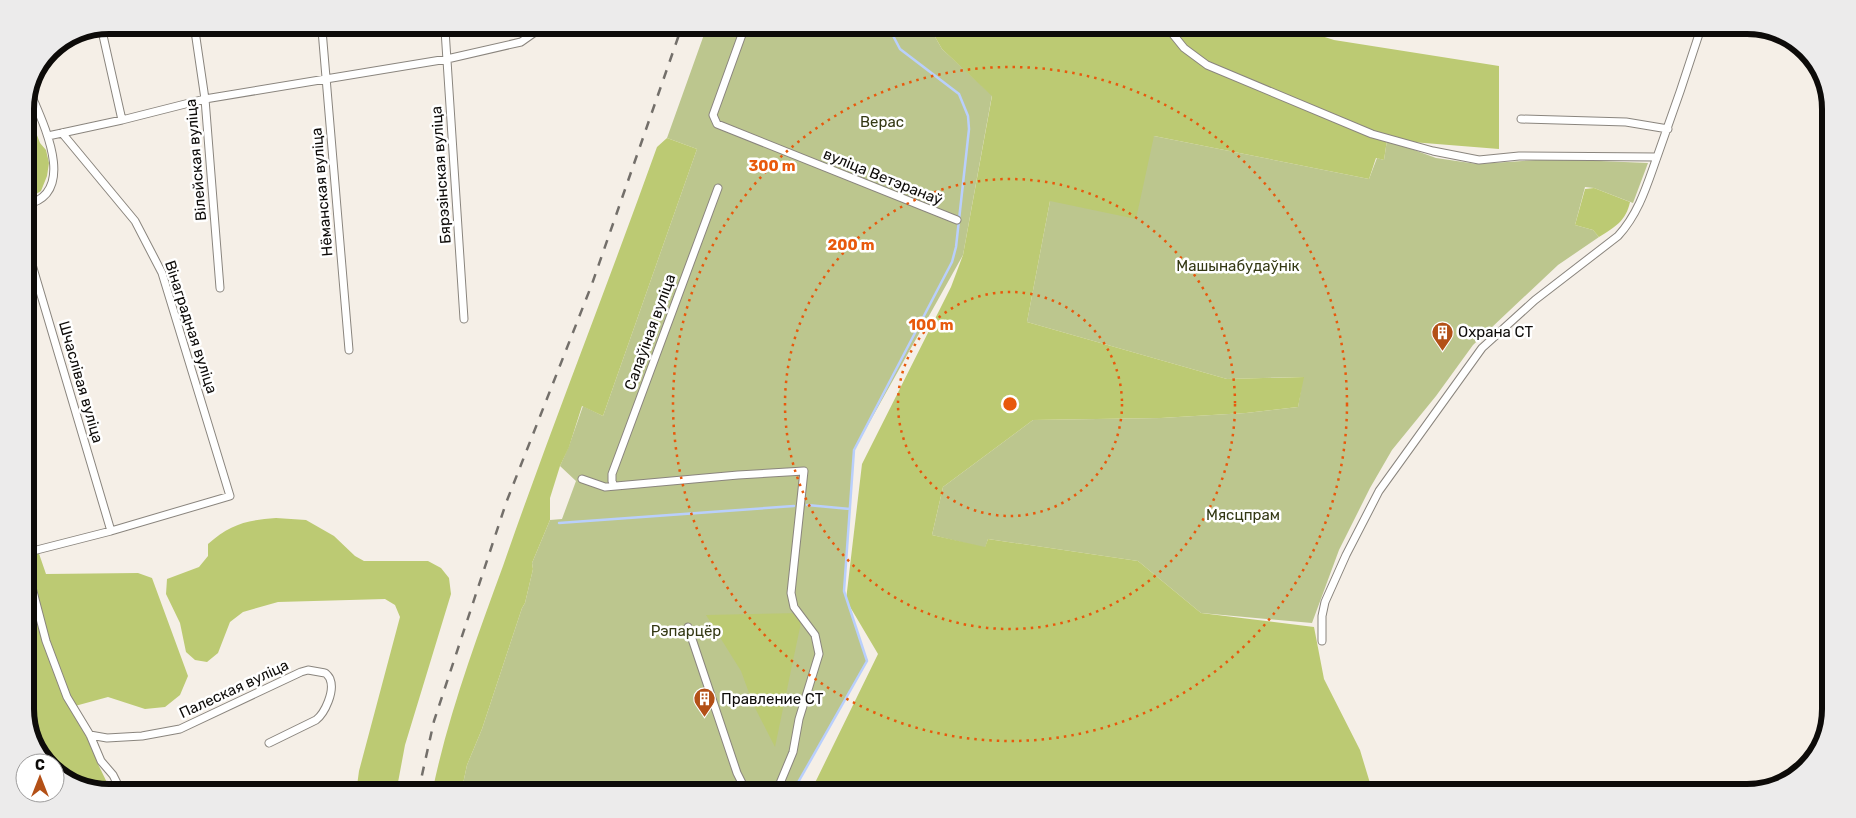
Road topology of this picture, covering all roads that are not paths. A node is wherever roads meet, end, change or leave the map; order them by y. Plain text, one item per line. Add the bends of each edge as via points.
1 (103, 34) edge
2 (195, 34) edge
3 (322, 34) edge
4 (445, 34) edge
5 (532, 34) edge
6 (742, 34) edge
7 (1173, 34) edge
8 (1699, 34) edge
9 (447, 59) junction
10 (325, 79) junction
11 (205, 99) junction
12 (34, 102) edge
13 (122, 120) junction
14 (1521, 120) dead end
15 (1668, 129) junction
16 (62, 133) junction
17 (48, 136) junction
18 (1657, 157) junction
19 (718, 188) dead end
20 (34, 201) edge
21 (956, 220) dead end
22 (34, 280) edge
23 (220, 288) dead end
24 (464, 319) dead end
25 (349, 350) dead end
26 (582, 479) dead end
27 (614, 486) junction
28 (111, 531) junction
29 (34, 551) edge
30 (34, 595) edge
31 (688, 627) dead end
32 (1322, 641) dead end
33 (90, 735) junction
34 (269, 743) dead end
35 (118, 784) edge
36 (742, 784) edge
37 (780, 784) edge

1 - 13 street
2 - 11 street, Вілейская вуліца
3 - 10 street, Нёманская вуліца
4 - 9 street, Бярэзінская вуліца
5 - 9 street via 521,42
6 - 21 street, вуліца Ветэранаў via 713,115 717,124
7 - 18 street via 1184,48 1207,65 1372,134 1433,151 1478,160 1519,156
8 - 15 street
9 - 10 street
9 - 24 street, Бярэзінская вуліца
10 - 11 street
10 - 25 street, Нёманская вуліца
11 - 13 street
11 - 23 street, Вілейская вуліца
12 - 17 street
13 - 16 street
14 - 15 street via 1626,122
15 - 18 street
16 - 17 street
16 - 28 street, Вінаградная вуліца via 135,221 162,273 230,496
17 - 20 street via 53,157 53,179 47,194
18 - 32 street via 1629,224 1535,300 1482,348 1380,491 1326,602 1322,616
19 - 27 street, Салаўіная вуліца via 612,474
22 - 28 street, Шчаслівая вуліца
26 - 27 street via 600,486
27 - 37 street via 804,471 790,593 794,607 815,635 819,654 799,719 793,752
28 - 29 street
30 - 33 street via 46,641 67,697
31 - 36 street
33 - 34 street, Палеская вуліца via 107,738 142,736 180,729 301,672 325,673 331,686 321,716
33 - 35 street via 101,761

